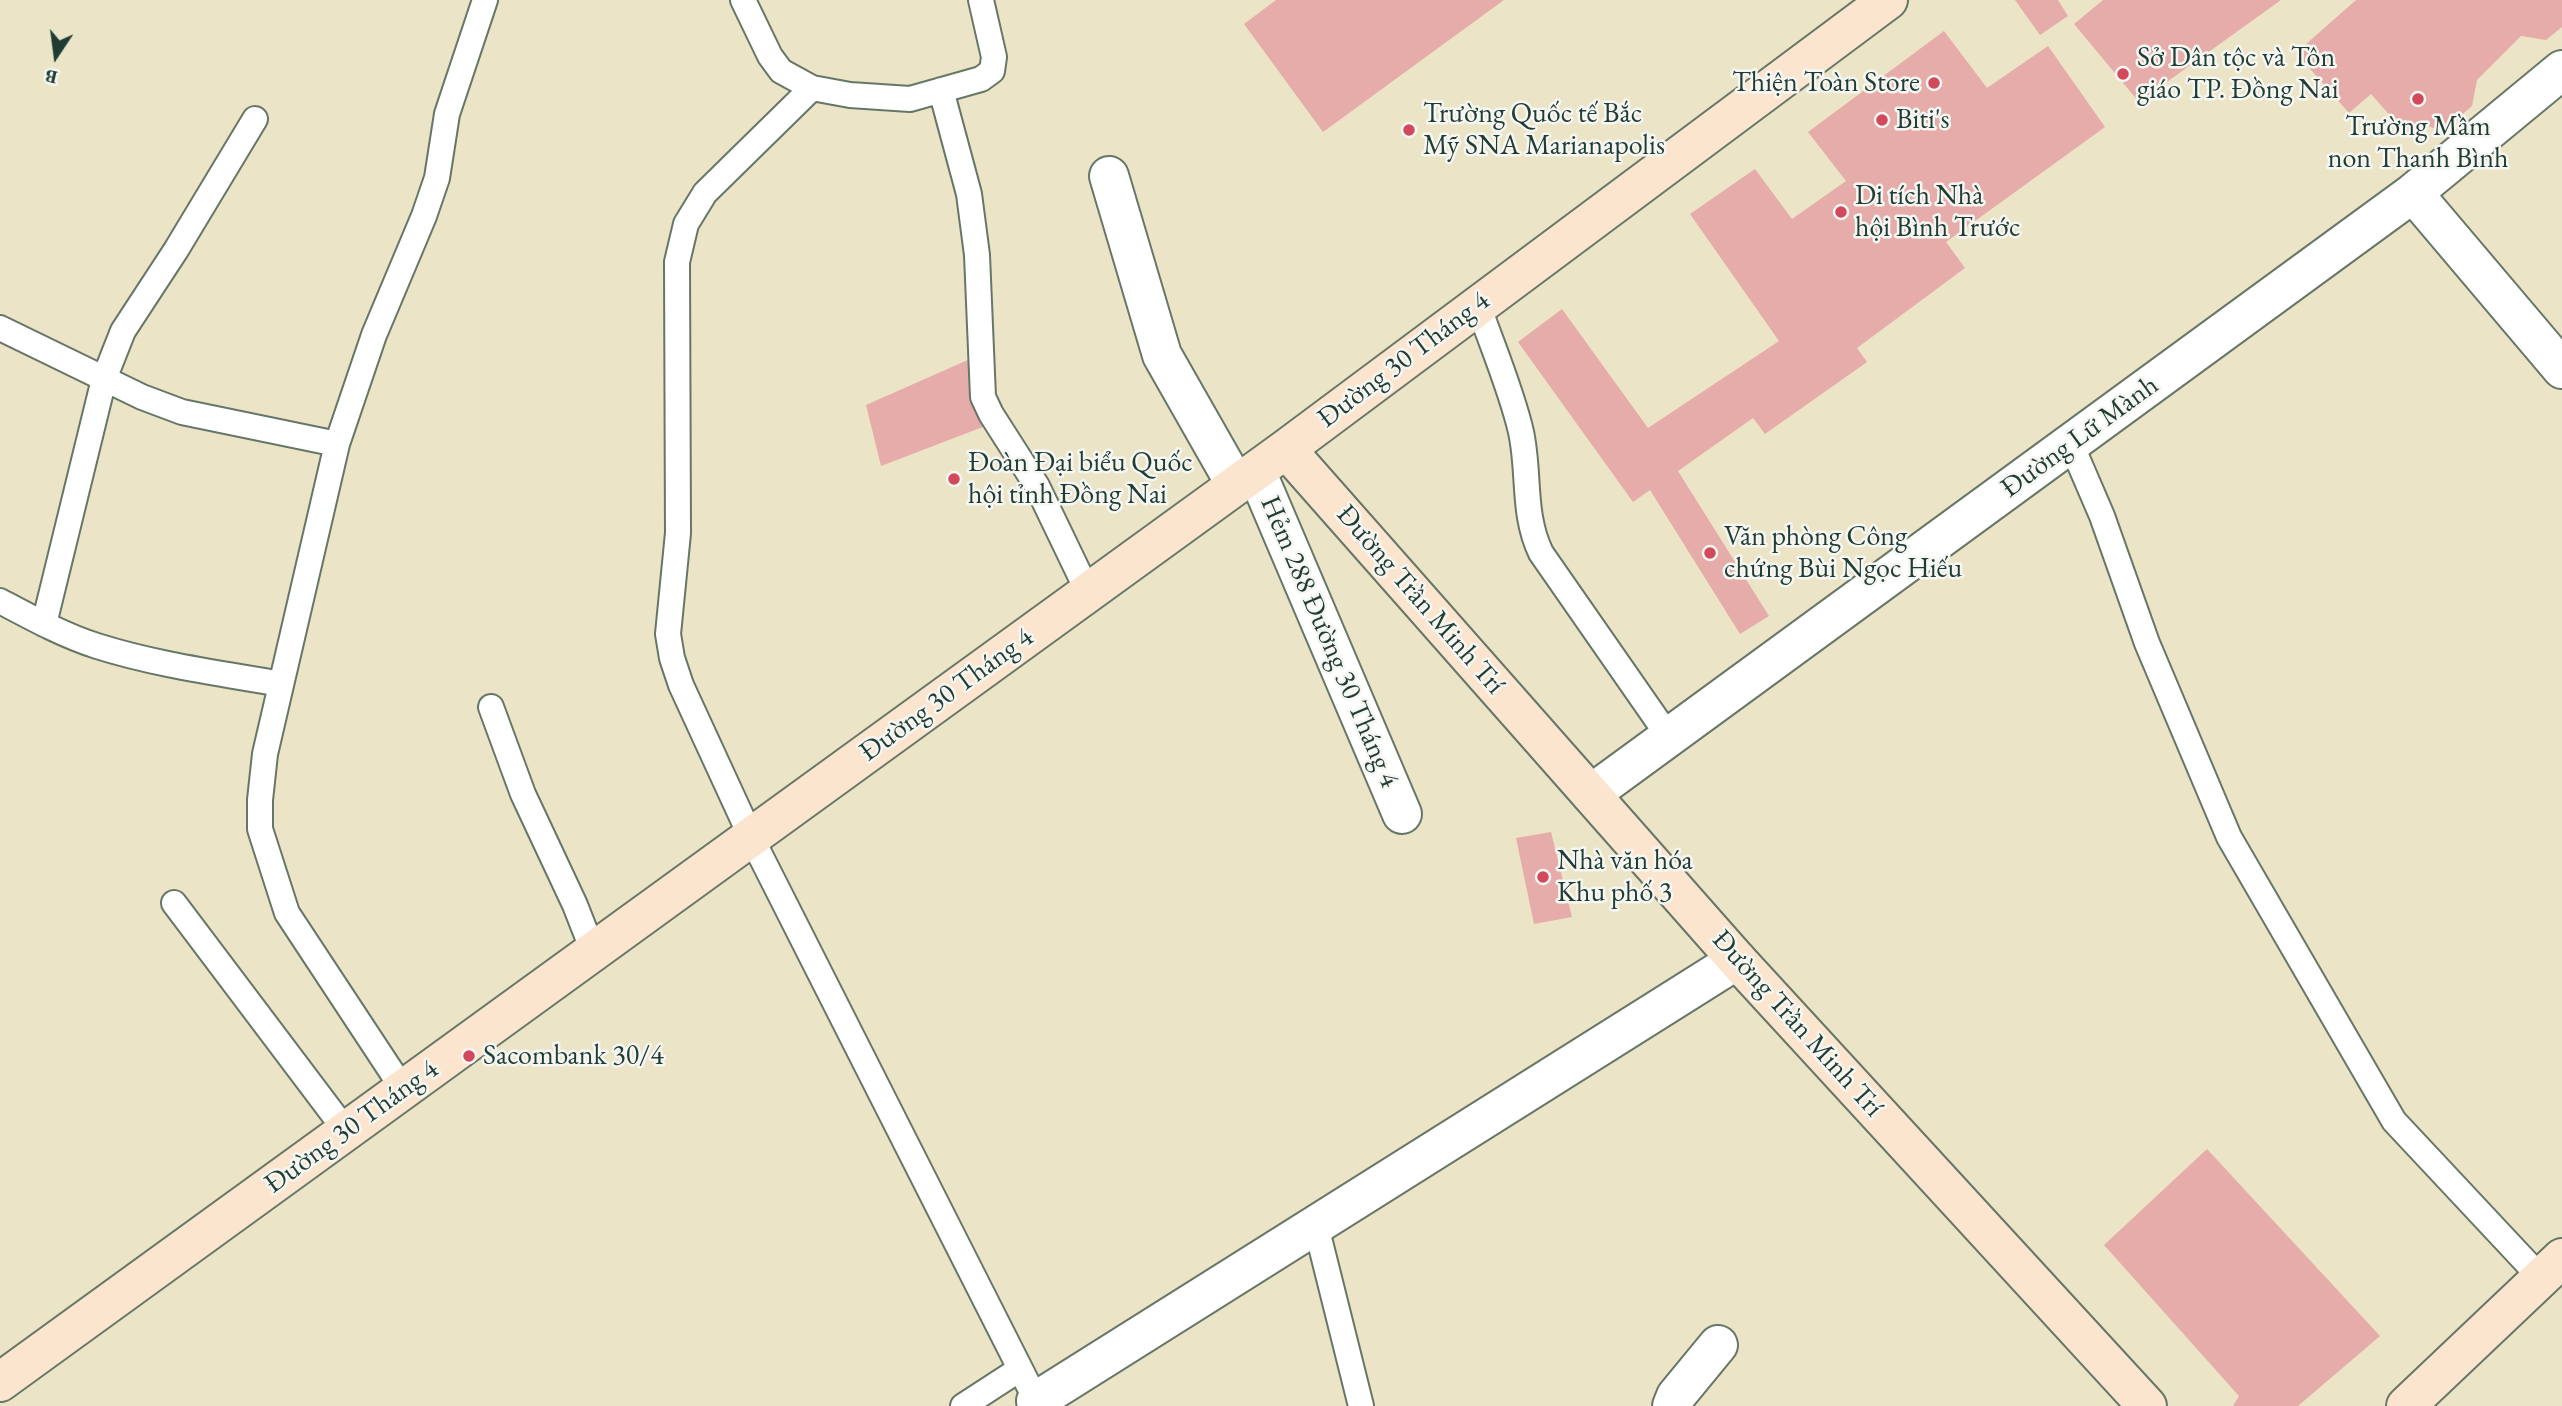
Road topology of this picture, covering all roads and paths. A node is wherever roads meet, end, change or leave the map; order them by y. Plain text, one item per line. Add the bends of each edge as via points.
1 (485, 0) edge
2 (743, 0) edge
3 (981, 0) edge
4 (1888, 0) edge
5 (2562, 70) edge
6 (812, 88) junction
7 (941, 90) junction
8 (255, 119) dead end
9 (1109, 176) dead end
10 (2413, 193) junction
11 (1478, 305) junction
12 (0, 328) edge
13 (2562, 369) edge
14 (104, 379) junction
15 (337, 444) junction
16 (2071, 444) junction
17 (1286, 449) junction
18 (1246, 478) junction
19 (1088, 592) junction
20 (0, 601) edge
21 (44, 624) junction
22 (281, 684) junction
23 (491, 707) dead end
24 (1669, 737) junction
25 (1591, 794) junction
26 (1402, 814) dead end
27 (751, 837) junction
28 (174, 903) dead end
29 (593, 951) junction
30 (1737, 960) junction
31 (403, 1089) junction
32 (346, 1131) junction
33 (1316, 1226) junction
34 (2552, 1268) edge
35 (1718, 1345) dead end
36 (0, 1382) edge
37 (1032, 1392) edge
38 (963, 1406) edge
39 (1361, 1406) edge
40 (1672, 1406) edge
41 (2147, 1406) edge
42 (2406, 1406) edge

1 - 15 lane via 447,114 437,178 374,335
2 - 6 lane via 770,57 781,71
3 - 7 lane via 992,71 981,79
4 - 11 main road, Đường 30 Tháng 4
5 - 10 street, Đường Lữ Mành
6 - 7 lane via 910,99
6 - 27 lane via 705,193 686,224 677,261 678,533 668,634 681,685
7 - 19 lane via 969,194 983,397 1037,486
8 - 14 lane via 124,331
9 - 18 street, Hẻm 288 Đường 30 Tháng 4 via 1162,355
10 - 13 street
10 - 16 street, Đường Lữ Mành
11 - 17 main road, Đường 30 Tháng 4
11 - 24 lane via 1521,429 1534,538
12 - 14 lane
14 - 15 lane via 182,412
14 - 21 lane
15 - 22 lane
16 - 24 street, Đường Lữ Mành
16 - 34 lane via 2147,643 2229,837 2394,1121
17 - 18 main road, Đường 30 Tháng 4
17 - 25 main road, Đường Trần Minh Trí
18 - 19 main road, Đường 30 Tháng 4
18 - 26 street, Hẻm 288 Đường 30 Tháng 4
19 - 27 main road, Đường 30 Tháng 4
20 - 21 lane
21 - 22 lane via 96,646 160,663
22 - 31 lane via 260,800 260,829 271,866 287,913
23 - 29 lane via 523,794
24 - 25 street, Đường Lữ Mành
25 - 30 main road, Đường Trần Minh Trí
27 - 29 main road, Đường 30 Tháng 4
27 - 37 lane
28 - 32 lane
29 - 31 main road, Đường 30 Tháng 4
30 - 33 street
30 - 41 main road, Đường Trần Minh Trí
31 - 32 main road, Đường 30 Tháng 4
32 - 36 main road, Đường 30 Tháng 4
33 - 37 street
33 - 39 lane
34 - 42 main road
35 - 40 street
37 - 38 lane

